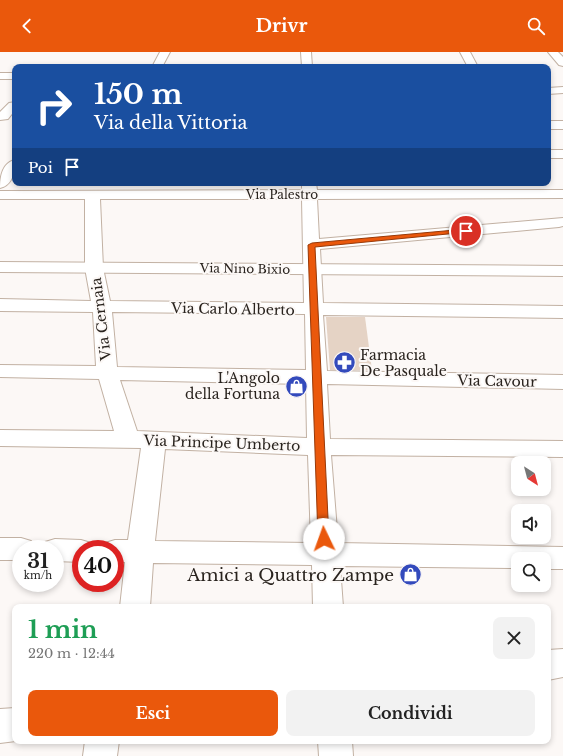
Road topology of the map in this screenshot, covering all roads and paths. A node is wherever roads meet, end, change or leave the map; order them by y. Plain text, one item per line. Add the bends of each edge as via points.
1 (165, 52) edge
2 (306, 52) edge
3 (465, 52) edge
4 (553, 52) edge
5 (563, 63) edge
6 (159, 64) edge
7 (307, 64) edge
8 (471, 64) edge
9 (0, 76) edge
10 (12, 76) edge
11 (563, 90) edge
12 (551, 91) edge
13 (12, 100) edge
14 (12, 102) edge
15 (0, 106) edge
16 (0, 116) edge
17 (551, 125) edge
18 (563, 125) edge
19 (551, 154) edge
20 (563, 154) edge
21 (12, 168) edge
22 (0, 184) edge
23 (309, 189) edge
24 (540, 189) edge
25 (563, 194) edge
26 (0, 195) edge
27 (92, 195) junction
28 (561, 226) edge
29 (312, 245) junction
30 (0, 267) edge
31 (94, 268) junction
32 (312, 270) junction
33 (563, 271) edge
34 (0, 306) edge
35 (102, 308) junction
36 (314, 310) junction
37 (563, 312) edge
38 (0, 371) edge
39 (107, 372) junction
40 (316, 378) junction
41 (563, 382) edge
42 (0, 438) edge
43 (128, 439) junction
44 (154, 440) junction
45 (319, 447) junction
46 (563, 449) edge
47 (0, 549) edge
48 (12, 549) edge
49 (127, 552) edge
50 (325, 554) junction
51 (563, 558) edge
52 (135, 604) edge
53 (328, 604) edge
54 (563, 663) edge
55 (551, 665) edge
56 (12, 725) edge
57 (0, 726) edge
58 (102, 744) edge
59 (335, 744) edge
60 (100, 756) edge
61 (336, 756) edge

1 - 6 street
2 - 7 street
3 - 8 street
4 - 5 street
9 - 10 street
11 - 12 street
13 - 15 street
14 - 16 street via 4,116
17 - 18 street
19 - 20 street
21 - 22 street
23 - 24 street, Via Palestro
23 - 27 street, Via Palestro
23 - 29 street
24 - 25 street, Via Palestro
24 - 28 street
26 - 27 street, Via Palestro
27 - 31 street, Via Cernaia
28 - 29 street
29 - 32 street
30 - 31 street, Via Nino Bixio
31 - 32 street, Via Nino Bixio
31 - 35 street, Via Cernaia
32 - 33 street, Via Nino Bixio
32 - 36 street
34 - 35 street, Via Carlo Alberto
35 - 36 street, Via Carlo Alberto
35 - 39 street, Via Cernaia
36 - 37 street, Via Carlo Alberto
36 - 40 street
38 - 39 street, Via Cavour
39 - 40 street, Via Cavour
39 - 43 street, Via Cernaia
40 - 41 street, Via Cavour
40 - 45 street
42 - 43 street, Via Principe Umberto
43 - 44 street, Via Principe Umberto
44 - 45 street, Via Principe Umberto
44 - 49 street
45 - 46 street, Via Principe Umberto
45 - 50 street
47 - 48 street
49 - 50 street
49 - 52 street
50 - 51 street
50 - 53 street
54 - 55 street
56 - 57 street
58 - 60 street
59 - 61 street

